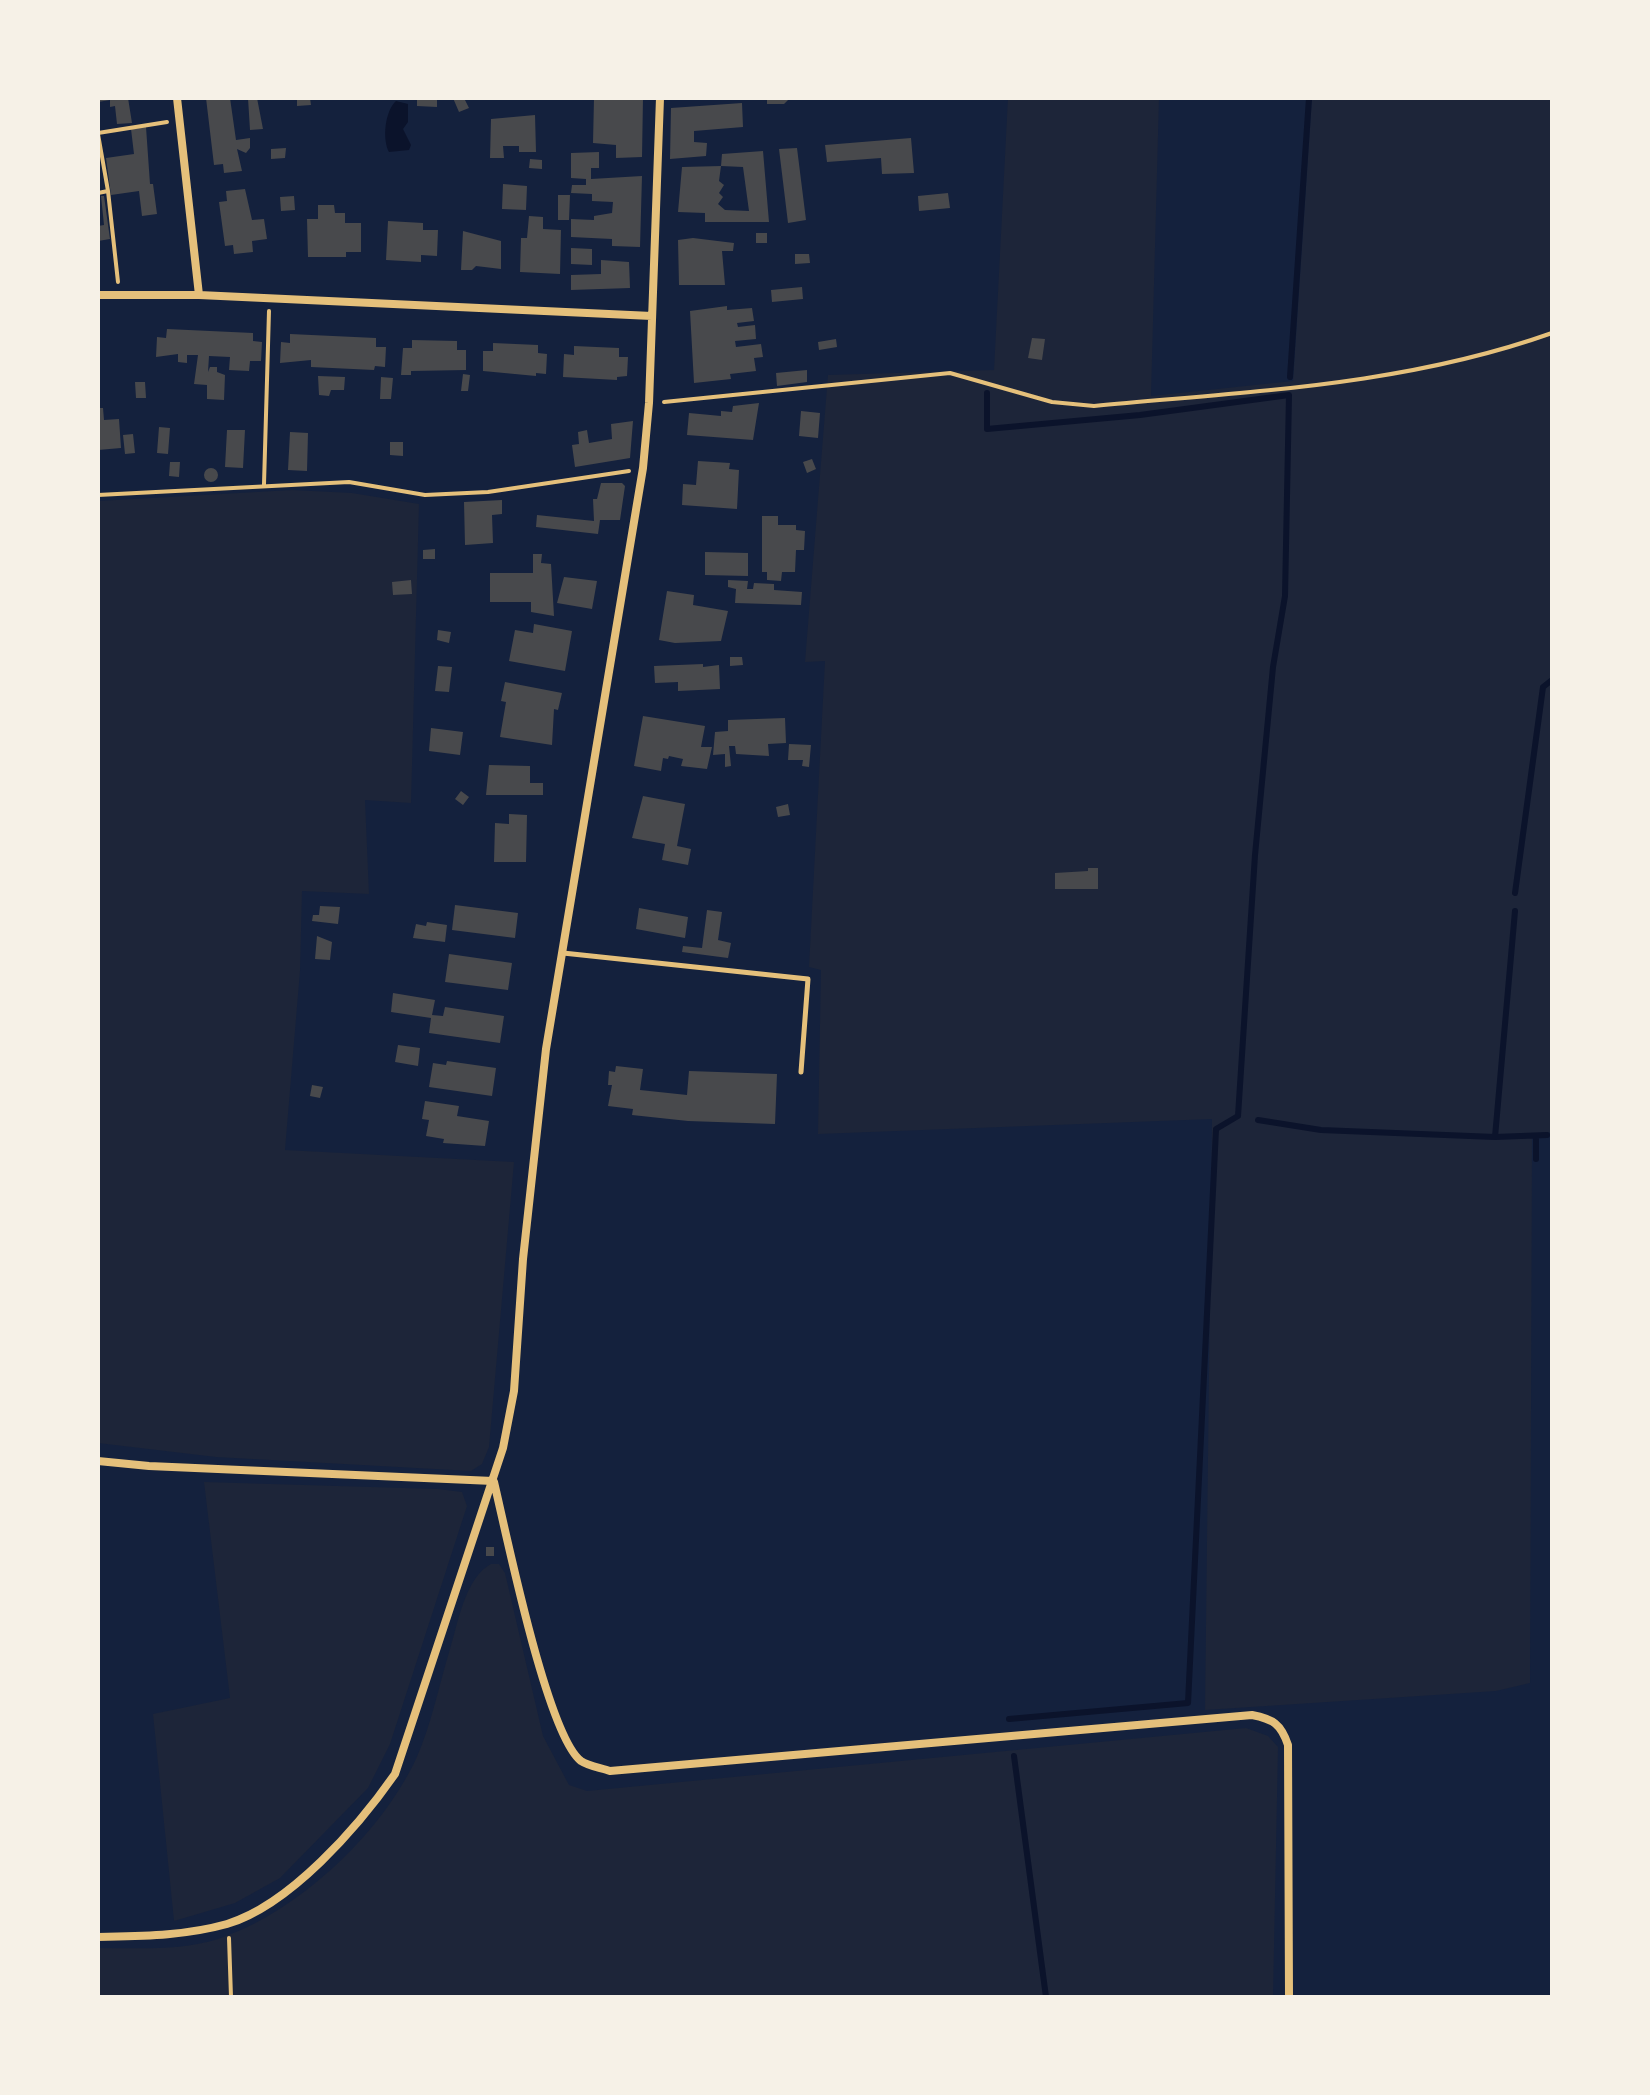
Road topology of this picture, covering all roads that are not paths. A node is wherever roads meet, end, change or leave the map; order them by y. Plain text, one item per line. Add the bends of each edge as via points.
1 (177, 98) edge
2 (660, 98) edge
3 (98, 295) edge
4 (199, 295) junction
5 (652, 316) junction
6 (562, 953) junction
7 (801, 1072) dead end
8 (98, 1461) edge
9 (493, 1481) junction
10 (98, 1937) edge
11 (1289, 1997) edge

1 - 4 street
2 - 5 street
3 - 4 street
4 - 5 street
5 - 6 street via 643,468
6 - 7 lane via 808,979
6 - 9 street via 526,1229 514,1391
8 - 9 street
9 - 10 street via 395,1774 370,1810 332,1852 267,1903 229,1923 170,1936
9 - 11 street via 533,1646 567,1742 582,1761 610,1771 1252,1715 1271,1718 1288,1745

